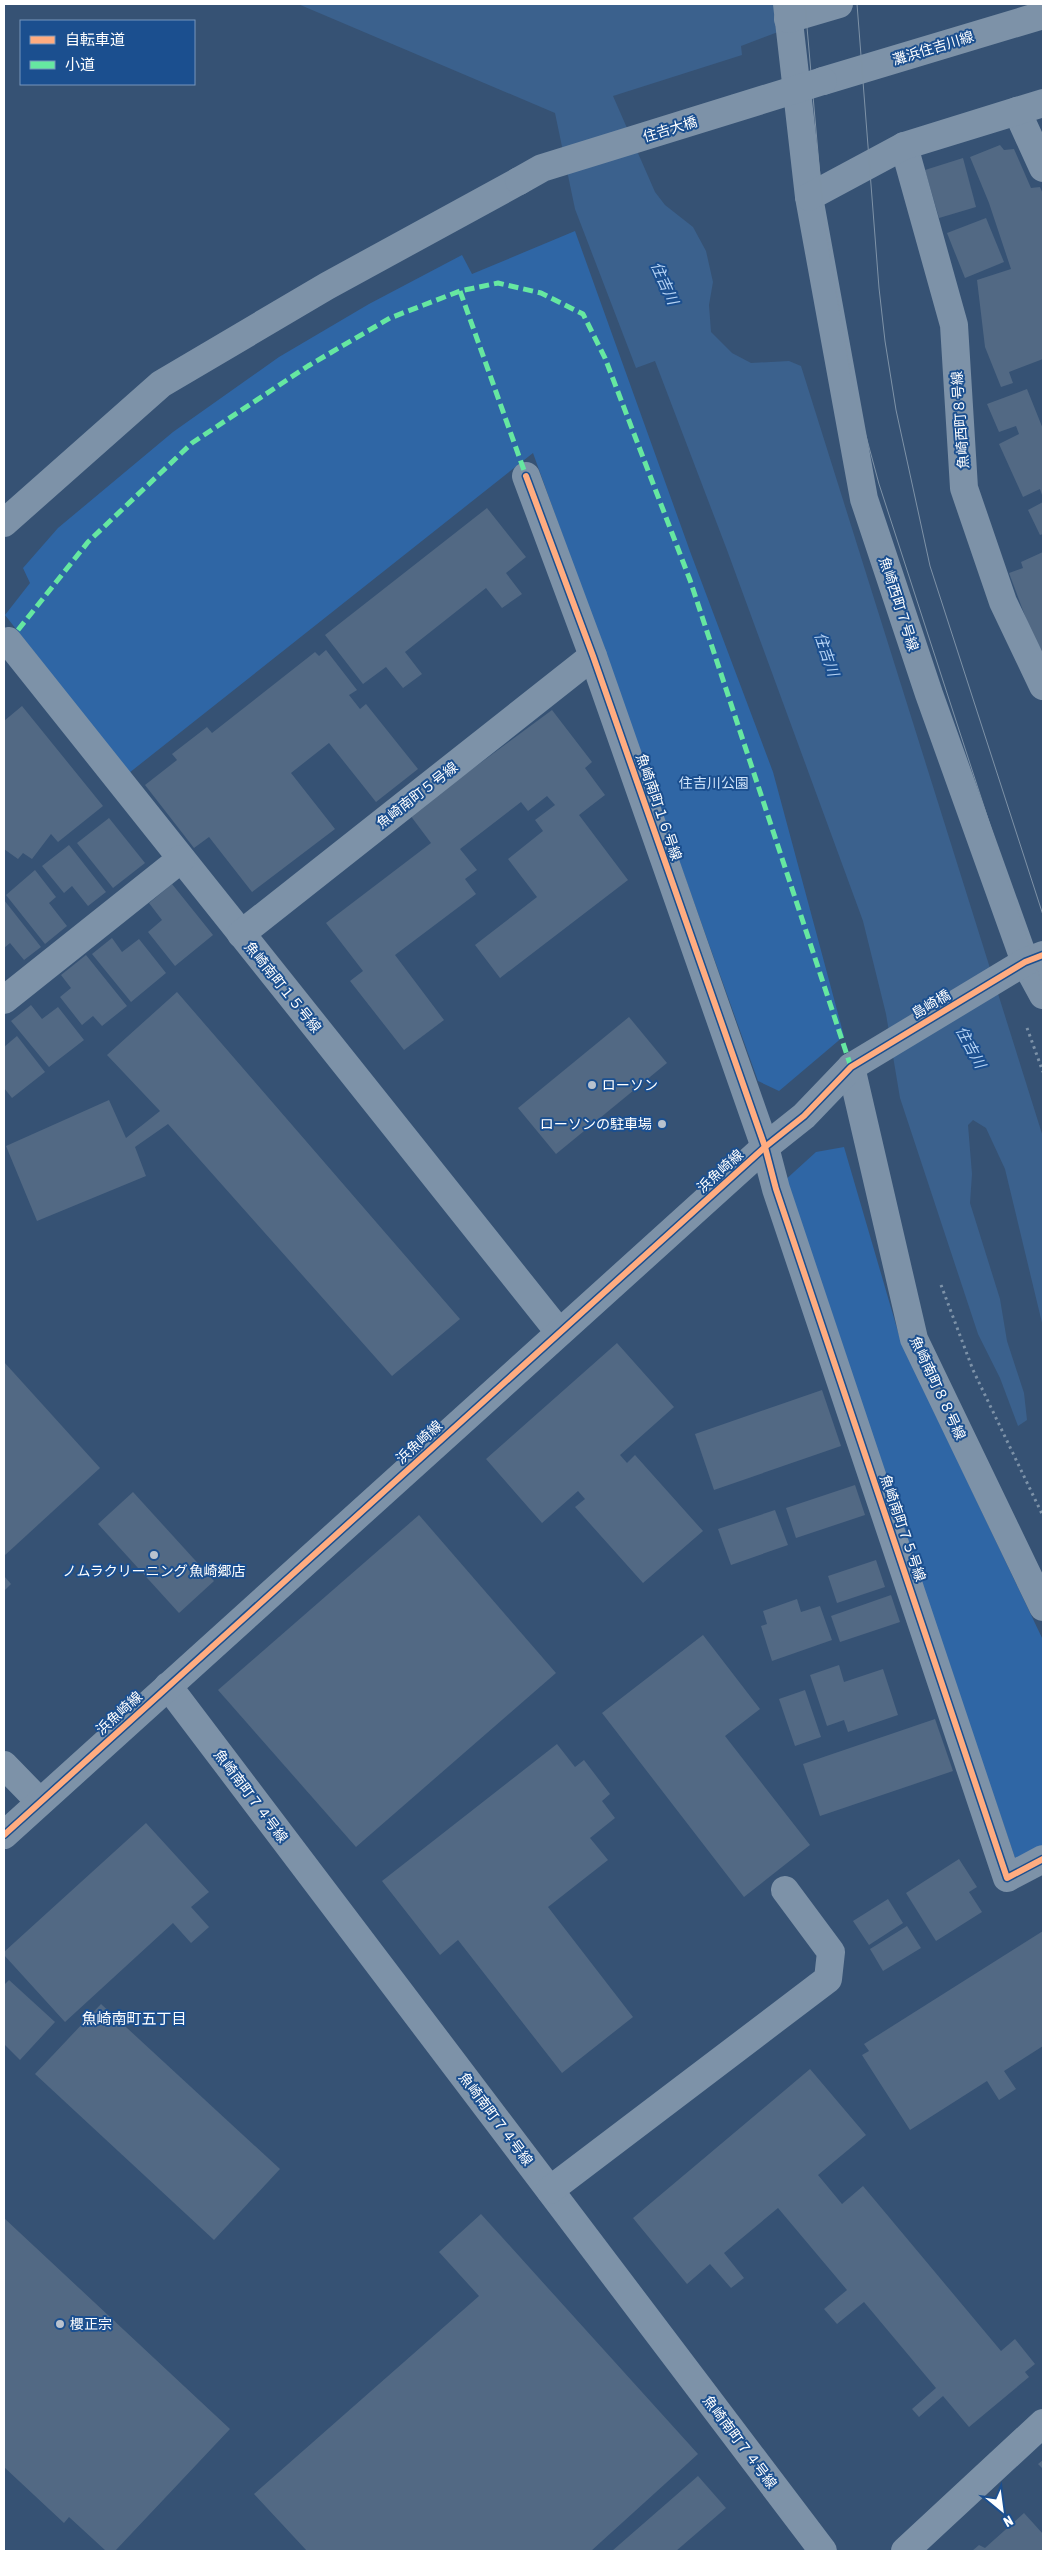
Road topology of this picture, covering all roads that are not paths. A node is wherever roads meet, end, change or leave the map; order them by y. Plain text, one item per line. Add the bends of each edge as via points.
1 (839, 4) edge
2 (788, 11) edge
3 (1043, 15) edge
4 (822, 81) joint
5 (1043, 103) edge
6 (1017, 110) junction
7 (904, 146) junction
8 (1043, 168) edge
9 (809, 196) junction
10 (526, 476) dead end
11 (4, 523) edge
12 (10, 639) edge
13 (593, 656) junction
14 (1043, 686) edge
15 (181, 859) junction
16 (241, 934) junction
17 (1034, 958) edge
18 (1043, 995) edge
19 (4, 1000) edge
20 (851, 1067) junction
21 (765, 1147) junction
22 (559, 1332) junction
23 (1043, 1607) edge
24 (168, 1686) junction
25 (4, 1765) edge
26 (39, 1801) junction
27 (4, 1835) edge
28 (1043, 1859) edge
29 (785, 1890) dead end
30 (550, 2190) junction
31 (1043, 2423) edge
32 (823, 2551) edge
33 (905, 2551) edge

1 - 2 street
2 - 9 street, 魚崎西町７号線
3 - 4 street, 灘浜住吉川線
4 - 11 street, 住𠮷大橋, bridge via 542,168 327,286 162,384
5 - 6 street
6 - 7 street
6 - 8 street
7 - 9 street
7 - 14 street, 魚崎西町８号線 via 954,324 964,488 1003,602
9 - 17 street, 魚崎西町７号線 via 864,499 929,694
10 - 13 street, 魚崎南町１６号線
12 - 15 street, 魚崎南町１５号線
13 - 16 street, 魚崎南町５号線
13 - 21 street, 魚崎南町１６号線
15 - 16 street, 魚崎南町１５号線
15 - 19 street
16 - 22 street, 魚崎南町１５号線
17 - 18 street, 魚崎西町７号線
17 - 20 street, 島崎橋
20 - 21 street, 浜魚崎線 via 804,1116
20 - 23 street, 魚崎南町８８号線 via 914,1338
21 - 22 street, 浜魚崎線
21 - 28 street, 魚崎南町７５号線 via 779,1199 1007,1878
22 - 24 street, 浜魚崎線
24 - 26 street, 浜魚崎線
24 - 30 street, 魚崎南町７４号線
25 - 26 street
26 - 27 street, 浜魚崎線
29 - 30 street via 831,1952 828,1979
30 - 32 street, 魚崎南町７４号線
31 - 33 street

